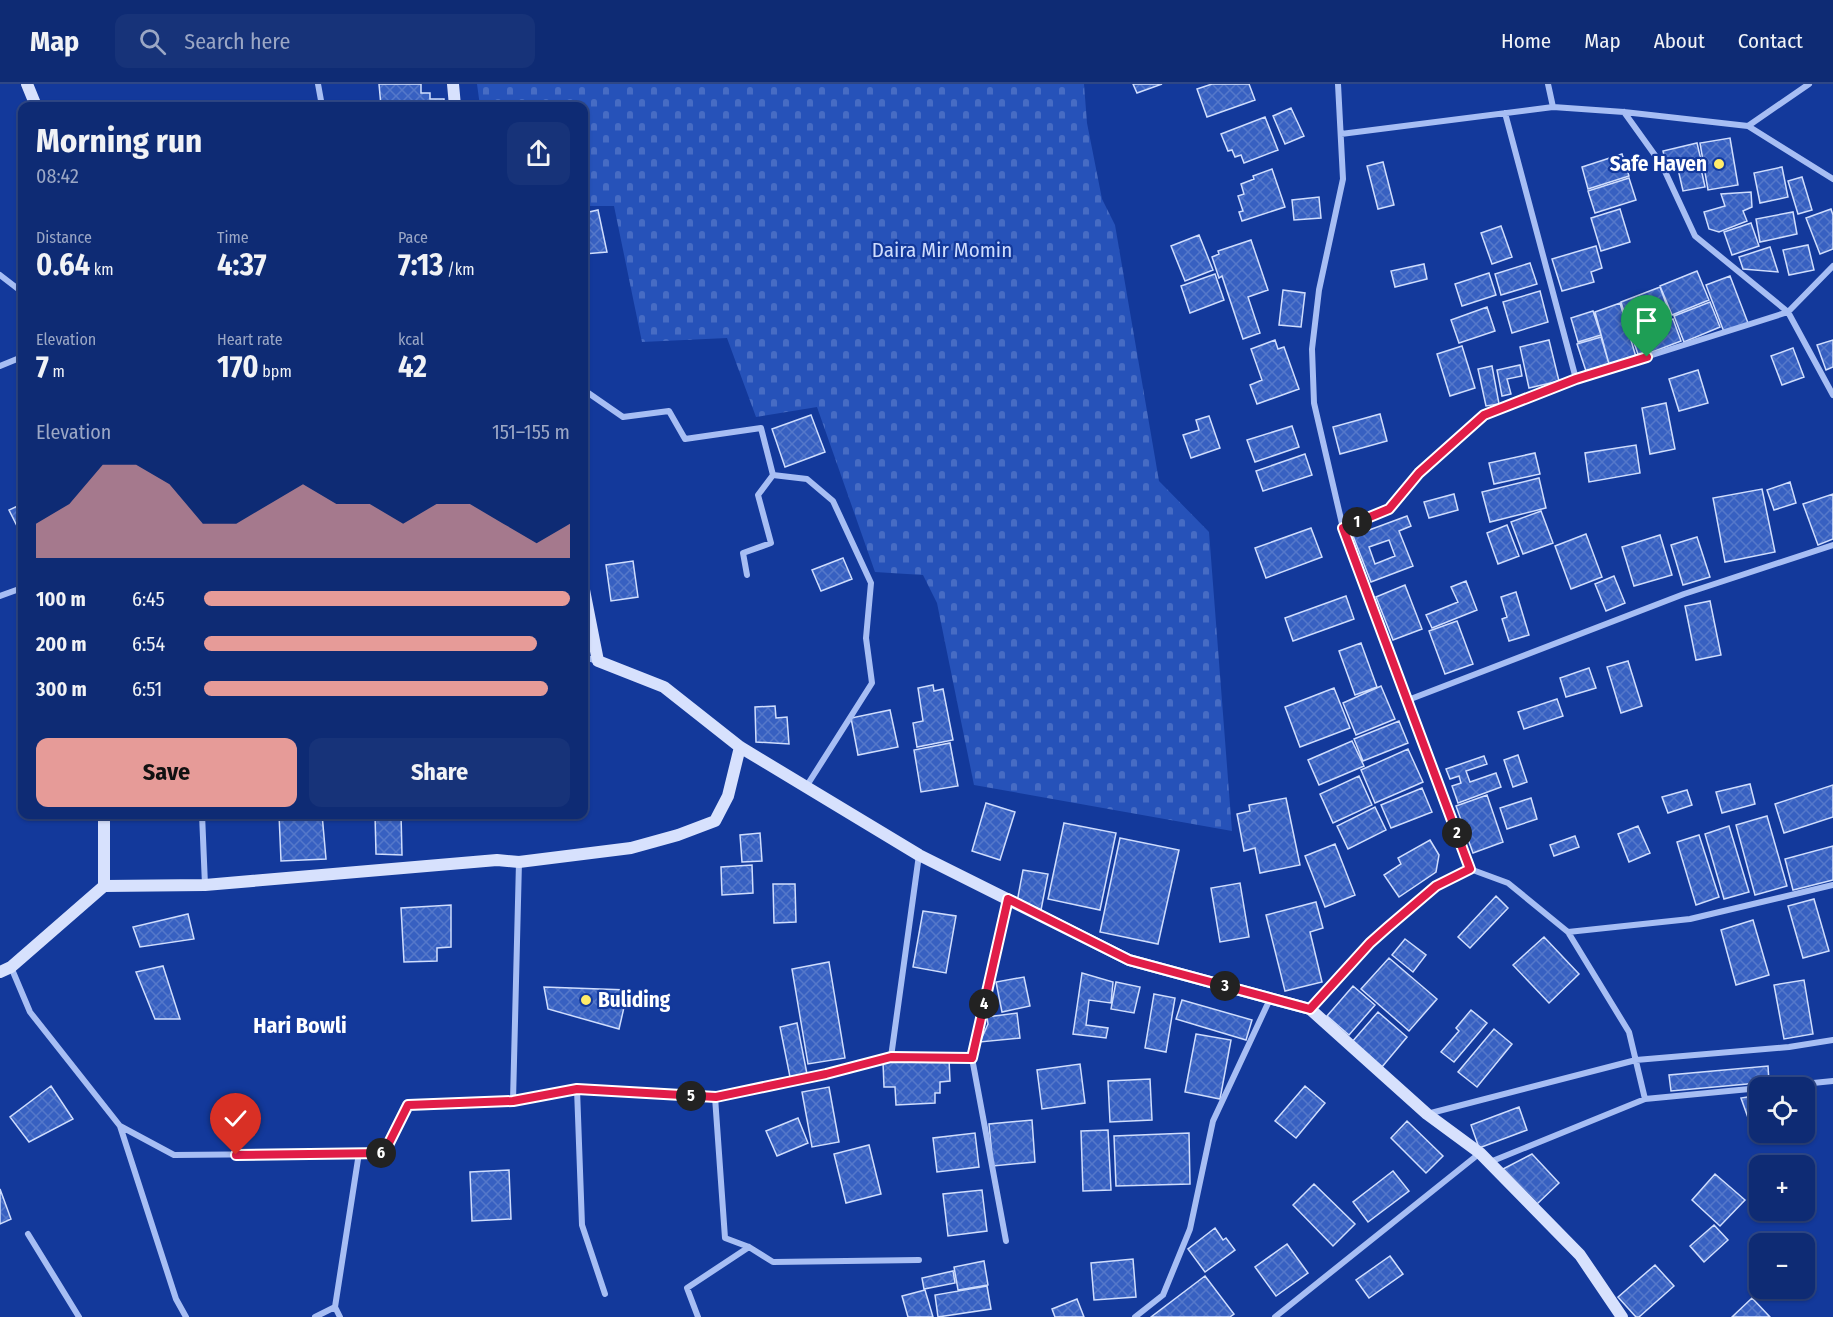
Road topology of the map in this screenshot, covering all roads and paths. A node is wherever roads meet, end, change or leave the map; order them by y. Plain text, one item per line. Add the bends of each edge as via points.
1 (27, 84) edge
2 (318, 84) edge
3 (453, 84) edge
4 (1338, 84) edge
5 (1548, 84) edge
6 (1809, 84) edge
7 (34, 102) edge
8 (321, 102) edge
9 (455, 102) edge
10 (1553, 107) junction
11 (1624, 112) junction
12 (1505, 113) junction
13 (1748, 126) junction
14 (1341, 134) junction
15 (1833, 179) edge
16 (1833, 266) edge
17 (0, 275) edge
18 (18, 289) edge
19 (1788, 312) junction
20 (18, 359) edge
21 (0, 366) edge
22 (1576, 379) junction
23 (588, 393) edge
24 (1833, 395) edge
25 (773, 475) junction
26 (1343, 528) junction
27 (1833, 545) edge
28 (747, 575) dead end
29 (18, 589) edge
30 (0, 596) edge
31 (588, 610) edge
32 (588, 658) edge
33 (598, 661) junction
34 (1408, 700) junction
35 (740, 747) junction
36 (807, 787) junction
37 (104, 819) edge
38 (202, 819) edge
39 (919, 855) junction
40 (519, 862) junction
41 (1470, 869) junction
42 (205, 885) junction
43 (1833, 885) edge
44 (104, 886) junction
45 (1008, 899) junction
46 (1568, 932) junction
47 (5, 970) edge
48 (1270, 999) junction
49 (1310, 1009) junction
50 (1833, 1041) edge
51 (891, 1057) junction
52 (972, 1058) junction
53 (1636, 1060) junction
54 (1833, 1081) edge
55 (1815, 1083) edge
56 (577, 1089) junction
57 (1749, 1089) edge
58 (716, 1097) junction
59 (1645, 1100) junction
60 (513, 1101) junction
61 (1427, 1114) junction
62 (120, 1126) junction
63 (359, 1153) junction
64 (1485, 1157) junction
65 (28, 1234) dead end
66 (1006, 1241) dead end
67 (749, 1247) junction
68 (919, 1260) dead end
69 (605, 1294) dead end
70 (335, 1307) junction
71 (79, 1317) edge
72 (186, 1317) edge
73 (315, 1317) edge
74 (340, 1317) edge
75 (698, 1317) edge
76 (1135, 1317) edge
77 (1275, 1317) edge
78 (1622, 1317) edge

1 - 7 street
2 - 8 street
3 - 9 street
4 - 14 street
5 - 10 street
6 - 13 street
10 - 11 street
10 - 12 street
11 - 13 street
11 - 19 street via 1662,165 1695,236
12 - 14 street
12 - 22 street
13 - 15 street
14 - 26 street via 1343,179 1319,290 1312,349 1314,403
16 - 19 street
17 - 18 street
19 - 22 street
19 - 24 street
20 - 21 street
22 - 26 street via 1484,415 1419,473 1389,509
23 - 25 street via 623,417 669,411 685,439 761,428
25 - 28 street via 758,495 771,543 743,553
25 - 36 street via 807,479 833,501 871,583 866,638 872,683
26 - 34 street
27 - 34 street via 1684,594
29 - 30 street
31 - 33 street
32 - 33 street
33 - 35 street via 664,687
34 - 41 street
35 - 36 street
35 - 40 street via 728,796 715,821 631,848
36 - 39 street
37 - 44 street
38 - 42 street
39 - 45 street
39 - 51 street
40 - 42 street via 497,860
40 - 60 street
41 - 46 street via 1508,883
41 - 49 street via 1436,886 1388,927
42 - 44 street
43 - 46 street via 1690,920
44 - 47 street
45 - 48 street via 1129,960
45 - 52 street
46 - 53 street via 1629,1032
47 - 62 street via 30,1012
48 - 49 street
48 - 76 street via 1213,1121 1190,1229 1164,1295
49 - 61 street
50 - 53 street
51 - 52 street
51 - 58 street
52 - 66 street
53 - 59 street
53 - 61 street
54 - 55 street
56 - 58 street
56 - 60 street
56 - 69 street via 582,1225
57 - 59 street
58 - 67 street via 725,1238
59 - 64 street
60 - 63 street via 408,1105 384,1153
61 - 64 street
62 - 63 street via 174,1155
62 - 72 street via 176,1299
63 - 70 street
64 - 77 street
64 - 78 street via 1580,1256
65 - 71 street
67 - 68 street via 774,1262
67 - 75 street via 687,1288
70 - 73 street
70 - 74 street

